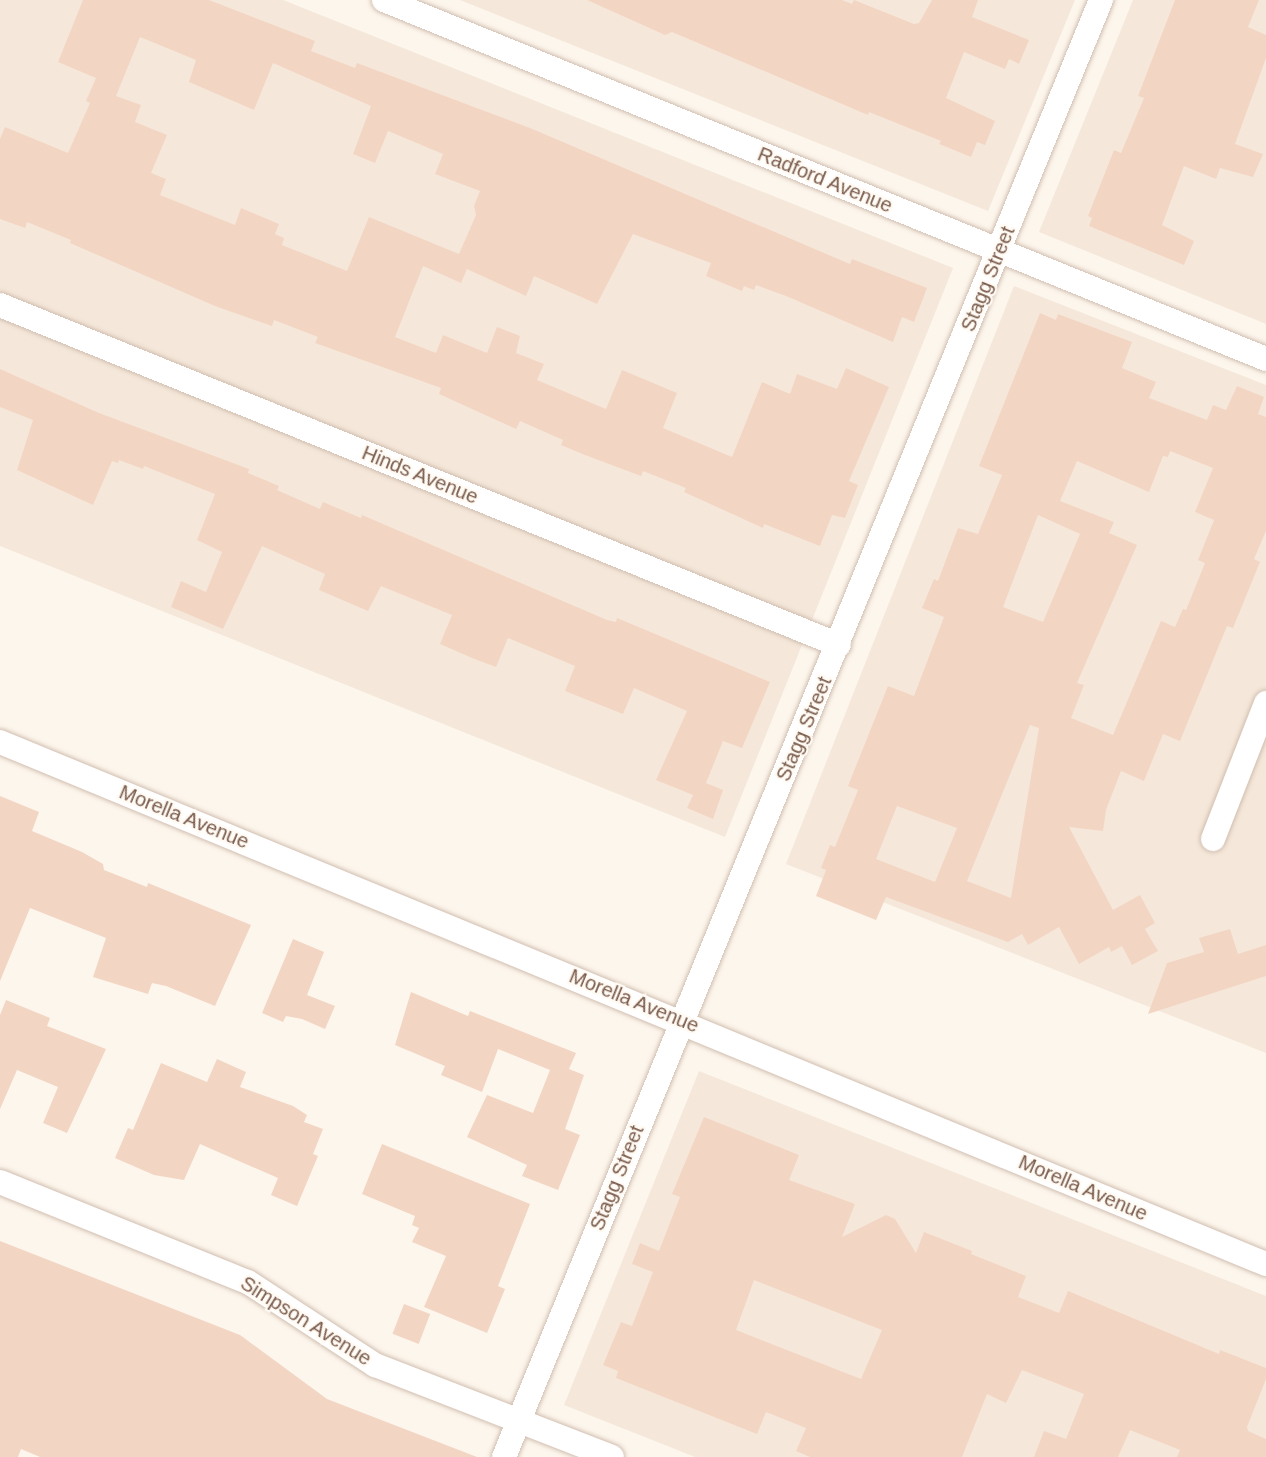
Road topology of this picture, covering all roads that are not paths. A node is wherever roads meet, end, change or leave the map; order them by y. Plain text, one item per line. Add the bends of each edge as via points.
1 (384, 0) edge
2 (1101, 0) edge
3 (999, 251) junction
4 (0, 305) edge
5 (1266, 359) edge
6 (839, 645) junction
7 (1266, 703) edge
8 (0, 742) edge
9 (1213, 839) dead end
10 (681, 1020) junction
11 (0, 1182) edge
12 (1266, 1264) edge
13 (519, 1420) junction
14 (504, 1457) edge
15 (612, 1457) edge

1 - 3 street, Radford Avenue
2 - 3 street, Stagg Street
3 - 5 street, Radford Avenue
3 - 6 street, Stagg Street
4 - 6 street, Hinds Avenue
6 - 10 street, Stagg Street
7 - 9 street
8 - 10 street, Morella Avenue
10 - 12 street, Morella Avenue
10 - 13 street, Stagg Street
11 - 13 street, Simpson Avenue via 248,1282 375,1365
13 - 14 street, Stagg Street
13 - 15 street, Simpson Avenue

